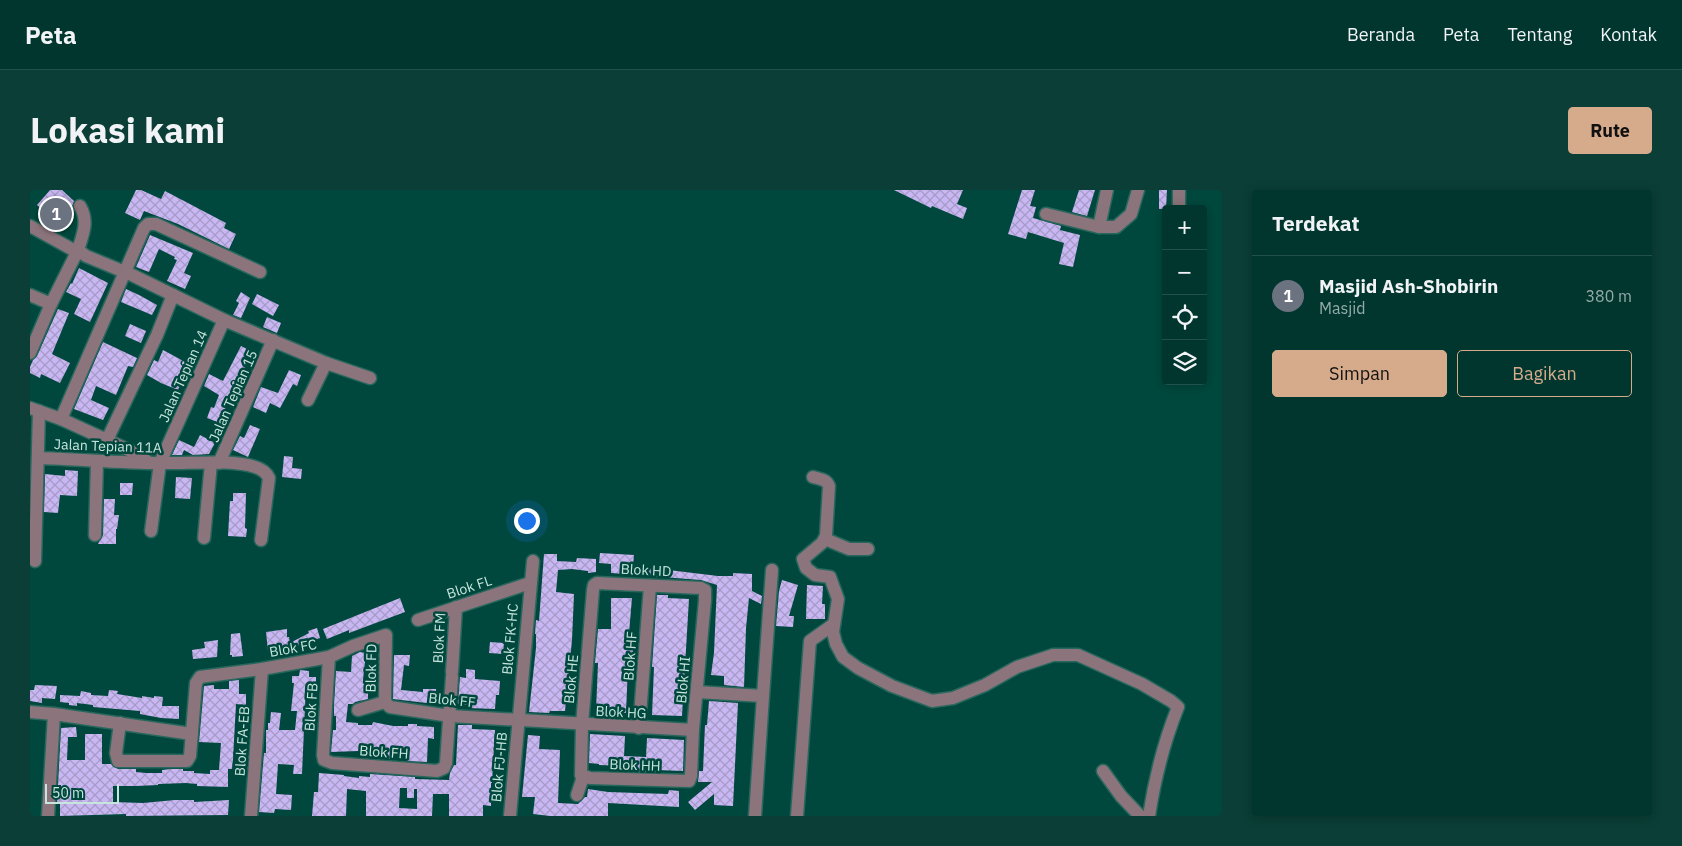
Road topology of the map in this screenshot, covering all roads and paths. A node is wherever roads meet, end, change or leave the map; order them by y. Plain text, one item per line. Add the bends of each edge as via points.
1 (1107, 190) edge
2 (1138, 190) edge
3 (1179, 190) edge
4 (1179, 205) edge
5 (80, 206) dead end
6 (1046, 214) dead end
7 (30, 226) edge
8 (1099, 227) junction
9 (78, 251) junction
10 (126, 272) junction
11 (260, 272) dead end
12 (30, 295) edge
13 (174, 295) junction
14 (51, 304) junction
15 (224, 320) junction
16 (273, 340) junction
17 (30, 352) edge
18 (326, 363) junction
19 (370, 378) dead end
20 (308, 400) dead end
21 (34, 410) edge
22 (61, 419) junction
23 (108, 440) junction
24 (38, 458) junction
25 (97, 461) junction
26 (155, 463) junction
27 (215, 463) junction
28 (813, 477) dead end
29 (34, 498) edge
30 (150, 531) dead end
31 (95, 535) dead end
32 (204, 538) dead end
33 (825, 539) junction
34 (261, 540) dead end
35 (868, 549) dead end
36 (35, 561) dead end
37 (533, 561) dead end
38 (772, 570) dead end
39 (530, 583) junction
40 (650, 586) junction
41 (701, 588) joint
42 (593, 590) joint
43 (456, 606) junction
44 (418, 620) dead end
45 (834, 624) junction
46 (329, 657) junction
47 (262, 669) junction
48 (697, 692) junction
49 (763, 696) junction
50 (385, 702) junction
51 (358, 710) dead end
52 (30, 712) edge
53 (54, 714) junction
54 (450, 716) junction
55 (518, 720) junction
56 (120, 724) junction
57 (582, 725) junction
58 (639, 728) junction
59 (693, 730) junction
60 (192, 734) junction
61 (324, 758) joint
62 (444, 768) joint
63 (1103, 771) dead end
64 (582, 774) junction
65 (691, 776) joint
66 (577, 796) dead end
67 (48, 816) edge
68 (251, 816) edge
69 (510, 816) edge
70 (755, 816) edge
71 (797, 816) edge
72 (1140, 816) edge
73 (1149, 816) edge

1 - 8 street
2 - 8 street via 1131,214 1123,222 1116,227
3 - 4 street
5 - 9 street via 85,229
6 - 8 street
7 - 9 street
9 - 10 street
9 - 14 street
10 - 11 street via 144,228 152,223
10 - 13 street
10 - 22 street
12 - 14 street
13 - 15 street
13 - 23 street
14 - 17 street
15 - 16 street
15 - 26 street, Jalan Tepian 14
16 - 18 street
16 - 27 street, Jalan Tepian 15
18 - 19 street
18 - 20 street
21 - 22 street
21 - 24 street
22 - 23 street
23 - 26 street
24 - 25 street, Jalan Tepian 11A
24 - 29 street, Jalan Tepian 11A
25 - 26 street, Jalan Tepian 11A
25 - 31 street
26 - 27 street, Jalan Tepian 11A
26 - 30 street, Jalan Tepian 14
27 - 32 street, Jalan Tepian 15
27 - 34 street, Jalan Tepian 11A via 246,464 265,471 269,478
28 - 33 street via 822,479 829,486
29 - 36 street, Jalan Tepian 11A
33 - 35 street via 849,549
33 - 45 street via 803,559 806,568 816,575 830,577 838,599
37 - 39 street, Blok FK-HC
38 - 49 street
39 - 43 street, Blok FL
39 - 55 street, Blok FK-HC
40 - 41 street, Blok HD
40 - 42 street, Blok HD via 598,583
40 - 58 street, Blok HF
41 - 48 street, Blok HI via 706,595
42 - 57 street, Blok HE
43 - 44 street, Blok FL
43 - 54 street, Blok FM
45 - 71 street via 810,641
45 - 73 street via 836,644 843,657 892,686 932,701 953,698 1017,667 1053,655 1078,655 1171,701 1178,708 1165,738
46 - 47 street, Blok FC
46 - 50 street, Blok FD via 386,635
46 - 61 street, Blok FB
47 - 60 street, Blok FC via 200,677 196,683
47 - 68 street, Blok FA-EB
48 - 49 street
48 - 59 street, Blok HI
49 - 70 street
50 - 51 street
50 - 54 street, Blok FF via 390,707
52 - 53 street
53 - 56 street
53 - 67 street
54 - 55 street, Blok FF
54 - 62 street, Blok FM
55 - 57 street, Blok HG
55 - 69 street, Blok FJ-HB
56 - 60 street
56 - 60 street via 118,761 188,761
57 - 58 street, Blok HG
57 - 64 street, Blok HE
58 - 59 street, Blok HG
59 - 65 street, Blok HI
61 - 62 street, Blok FH via 332,763 437,771
63 - 72 street
64 - 65 street, Blok HH via 685,782
64 - 66 street, Blok HE

